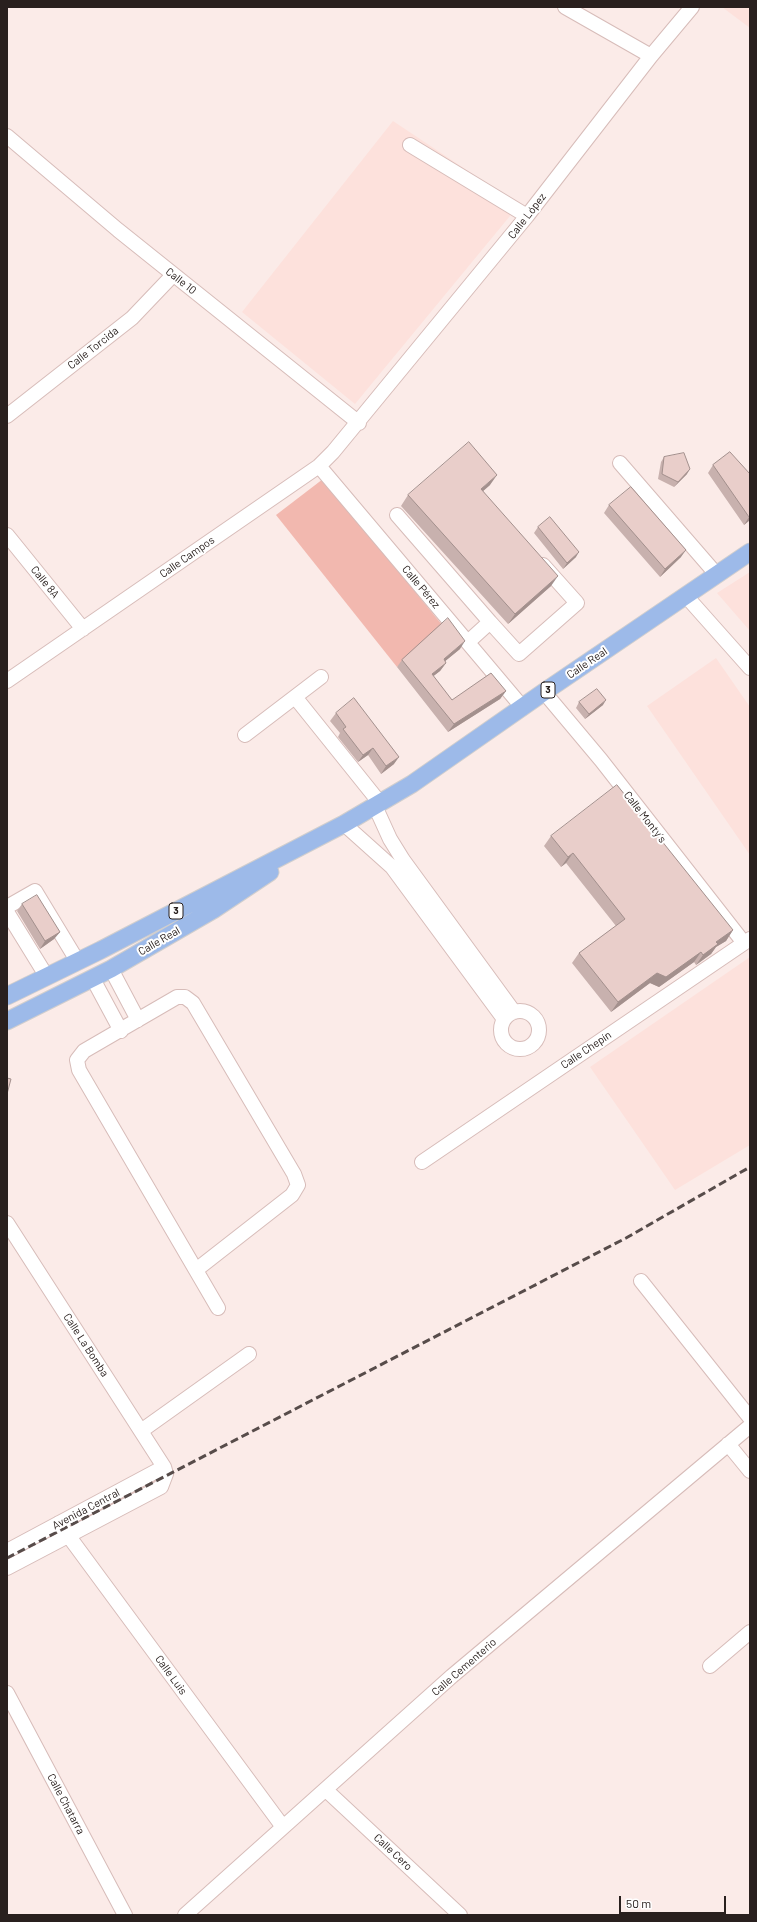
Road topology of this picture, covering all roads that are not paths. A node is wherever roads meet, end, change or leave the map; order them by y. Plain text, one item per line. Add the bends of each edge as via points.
1 (565, 7) edge
2 (692, 7) edge
3 (651, 56) junction
4 (7, 136) edge
5 (410, 145) dead end
6 (527, 216) junction
7 (173, 275) junction
8 (7, 416) edge
9 (359, 422) junction
10 (620, 463) dead end
11 (319, 466) junction
12 (397, 515) dead end
13 (9, 543) edge
14 (750, 552) edge
15 (536, 557) edge
16 (717, 575) junction
17 (686, 596) junction
18 (490, 622) junction
19 (83, 629) junction
20 (468, 642) junction
21 (750, 668) edge
22 (321, 677) dead end
23 (7, 681) edge
24 (544, 692) junction
25 (295, 697) junction
26 (523, 708) junction
27 (245, 735) dead end
28 (378, 805) junction
29 (344, 824) junction
30 (398, 864) junction
31 (7, 907) edge
32 (7, 912) edge
33 (747, 941) edge
34 (78, 962) junction
35 (111, 969) junction
36 (47, 977) junction
37 (93, 978) junction
38 (7, 996) edge
39 (509, 1015) dead end
40 (138, 1020) junction
41 (7, 1021) edge
42 (121, 1031) junction
43 (422, 1162) dead end
44 (7, 1222) edge
45 (196, 1270) junction
46 (641, 1280) dead end
47 (218, 1308) dead end
48 (249, 1354) dead end
49 (750, 1418) edge
50 (750, 1426) edge
51 (141, 1431) junction
52 (728, 1444) junction
53 (164, 1467) junction
54 (750, 1471) edge
55 (59, 1523) junction
56 (69, 1536) junction
57 (7, 1551) edge
58 (7, 1568) edge
59 (750, 1632) edge
60 (710, 1666) dead end
61 (7, 1693) edge
62 (326, 1790) junction
63 (282, 1827) junction
64 (125, 1915) edge
65 (185, 1915) edge
66 (460, 1915) edge

1 - 3 street
2 - 3 street, Calle López
3 - 6 street, Calle López
4 - 7 street, Calle 10
5 - 6 street
6 - 9 street, Calle López
7 - 8 street, Calle Torcida via 132,318
7 - 9 street, Calle 10
9 - 11 street, Calle Campos
10 - 16 street
11 - 19 street, Calle Campos
11 - 20 street, Calle Pérez
12 - 18 street
13 - 19 street, Calle 8A
14 - 16 main road, Calle Real / 3
15 - 18 street via 577,604 519,654
16 - 17 main road, Calle Real / 3
17 - 21 street
17 - 24 main road, Calle Real / 3
18 - 20 street
19 - 23 street, Calle Campos
20 - 26 street, Calle Pérez
22 - 25 street
24 - 26 main road, Calle Real / 3
24 - 33 street, Calle Monty´s
25 - 27 street
25 - 28 street
26 - 28 main road, Calle Real / 3 via 437,768
28 - 29 main road, Calle Real / 3
28 - 30 street
29 - 30 street
29 - 34 main road, Calle Real / 3
29 - 35 main road, Calle Real / 3 via 213,910
30 - 39 street
31 - 34 street via 35,891
32 - 36 street
33 - 43 street, Calle Chepín
34 - 36 main road, Calle Real / 3
35 - 37 main road, Calle Real / 3
35 - 40 street
36 - 38 main road, Calle Real / 3
37 - 41 main road, Calle Real / 3
37 - 42 street
40 - 42 street
40 - 45 street via 177,997 185,997 193,1003 294,1174 298,1186 292,1195
42 - 45 street via 84,1051 77,1060 79,1070
44 - 51 street, Calle La Bomba
45 - 47 street
46 - 49 street
48 - 51 street
50 - 52 street, Calle Cementerio
51 - 53 street, Calle La Bomba
52 - 54 street
52 - 62 street, Calle Cementerio via 452,1676
53 - 55 street, Avenida Central
53 - 56 street, Avenida Central via 166,1474 161,1488
55 - 56 street, Calle Luis
55 - 57 street, Avenida Central
56 - 58 street, Avenida Central
56 - 63 street, Calle Luis
59 - 60 street
61 - 64 street, Calle Chatarra
62 - 63 street, Calle Cementerio
62 - 66 street, Calle Cero
63 - 65 street, Calle Cementerio

